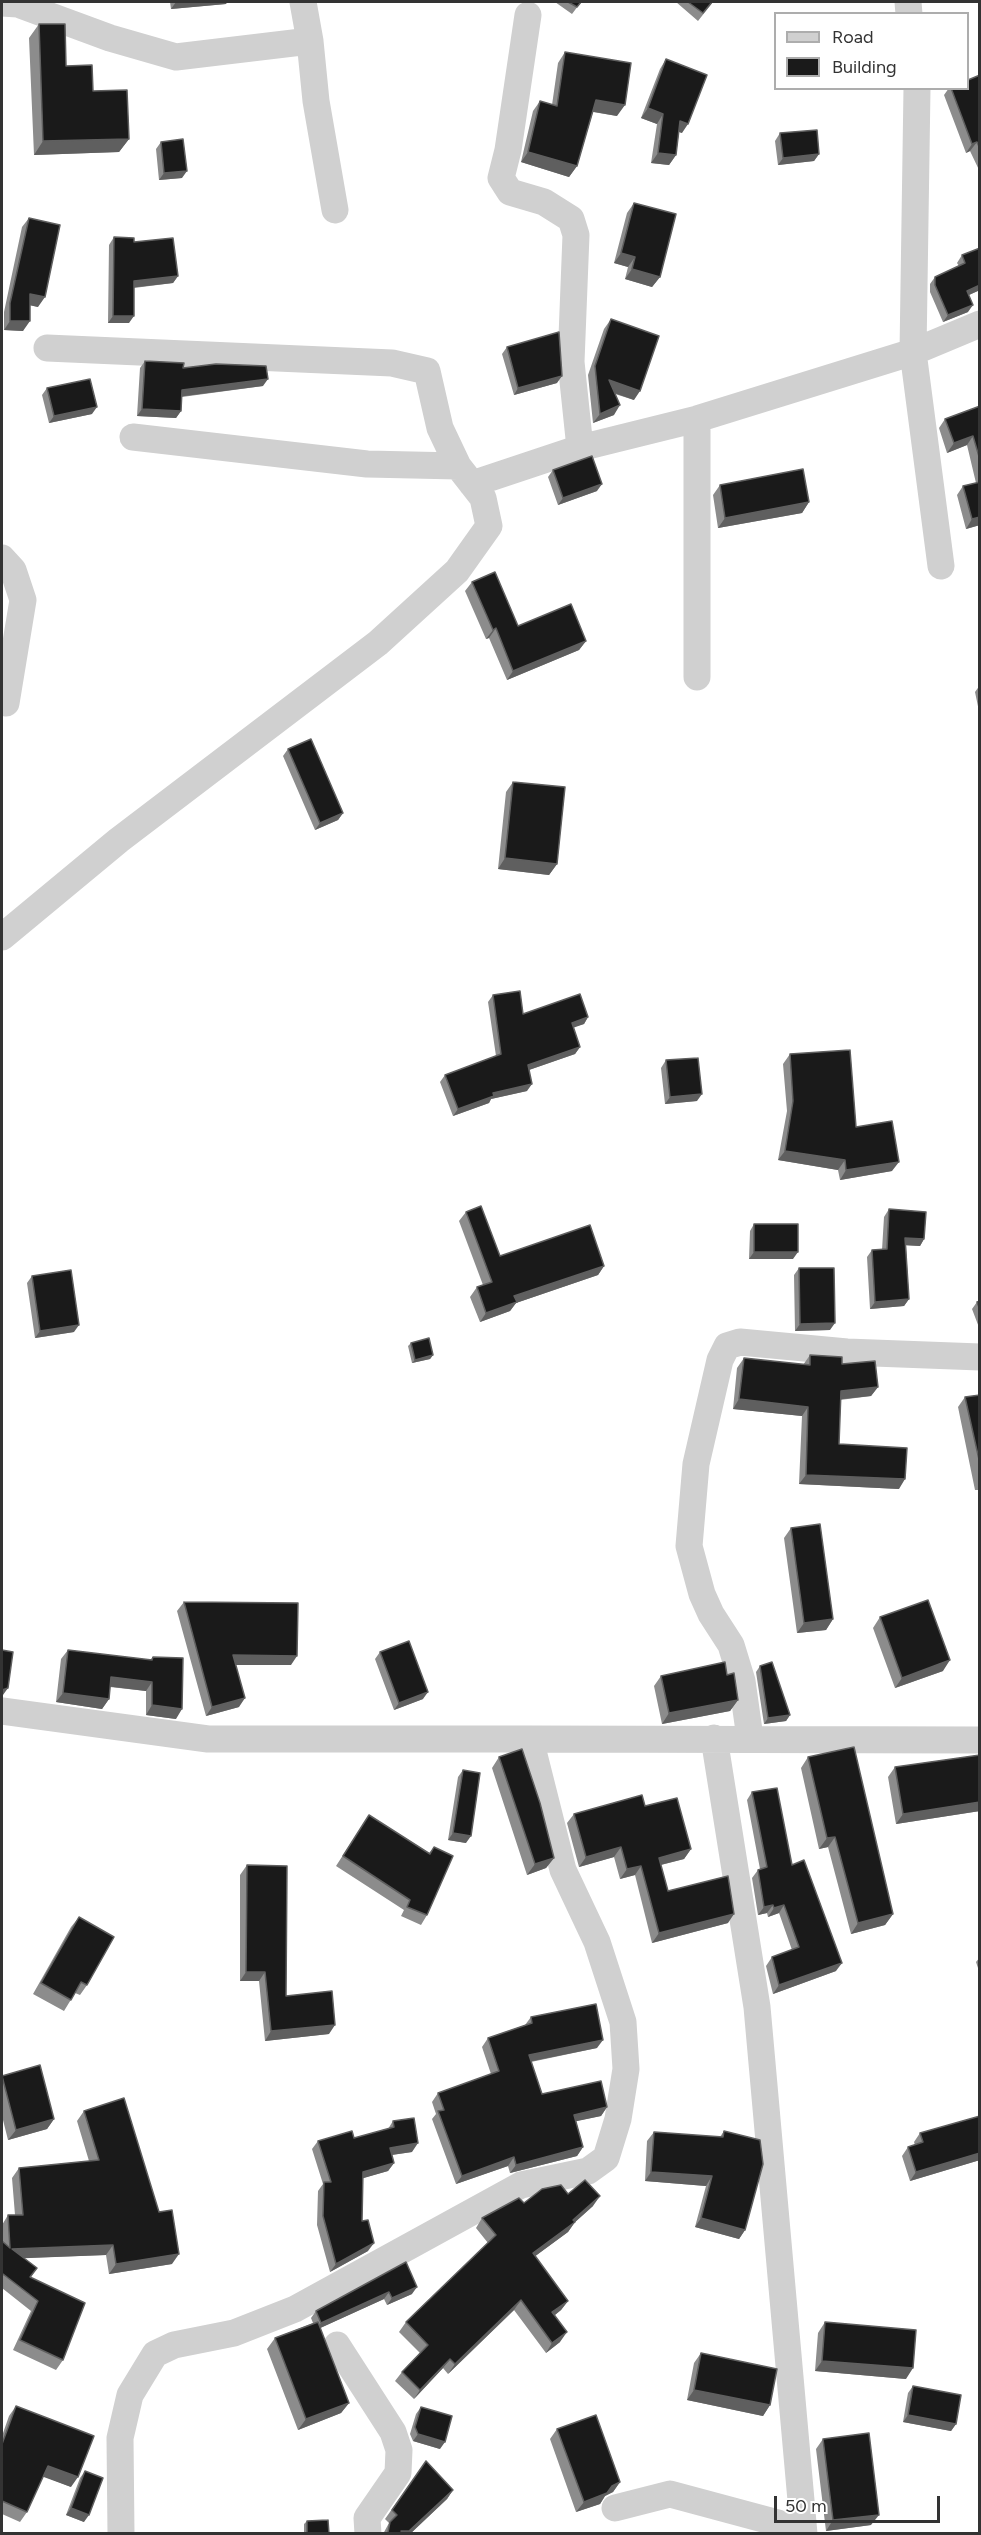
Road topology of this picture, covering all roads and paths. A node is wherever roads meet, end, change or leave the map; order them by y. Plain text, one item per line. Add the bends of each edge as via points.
1 (303, 2) edge
2 (2, 3) edge
3 (528, 15) dead end
4 (310, 41) junction
5 (917, 90) edge
6 (335, 210) dead end
7 (980, 324) edge
8 (47, 348) dead end
9 (914, 352) junction
10 (697, 419) junction
11 (133, 437) dead end
12 (580, 448) junction
13 (465, 475) junction
14 (2, 558) edge
15 (941, 566) dead end
16 (697, 677) dead end
17 (6, 703) dead end
18 (2, 937) edge
19 (980, 1357) edge
20 (2, 1711) edge
21 (714, 1738) junction
22 (750, 1738) junction
23 (530, 1739) junction
24 (980, 1740) edge
25 (337, 2345) dead end
26 (615, 2508) dead end
27 (122, 2534) edge
28 (368, 2534) edge
29 (798, 2534) edge
30 (804, 2534) edge

1 - 4 street
2 - 4 street via 18,4 176,57
3 - 12 street via 501,178 510,192 544,202 571,219 576,235 571,362
4 - 6 street via 315,101
5 - 9 street
7 - 9 street
8 - 13 street via 392,363 427,371 440,428
9 - 10 street
9 - 15 street
10 - 12 street
10 - 16 street
11 - 13 street
12 - 13 street
13 - 18 street via 483,498 489,526 457,571 378,643 119,840
14 - 17 street via 13,570 23,600
19 - 22 street via 847,1352 740,1342 727,1346 720,1360 696,1464 689,1546 702,1594 731,1646 742,1681
20 - 23 street via 208,1739
21 - 22 street
21 - 23 street
21 - 30 street via 757,2007
22 - 24 street
23 - 27 street via 563,1870 597,1942 623,2022 627,2069 606,2158 588,2171 521,2185 295,2309 234,2334 174,2345 155,2354 130,2396 120,2438
25 - 28 street via 393,2432 399,2450 398,2473 367,2518
26 - 29 street via 670,2494 778,2523

